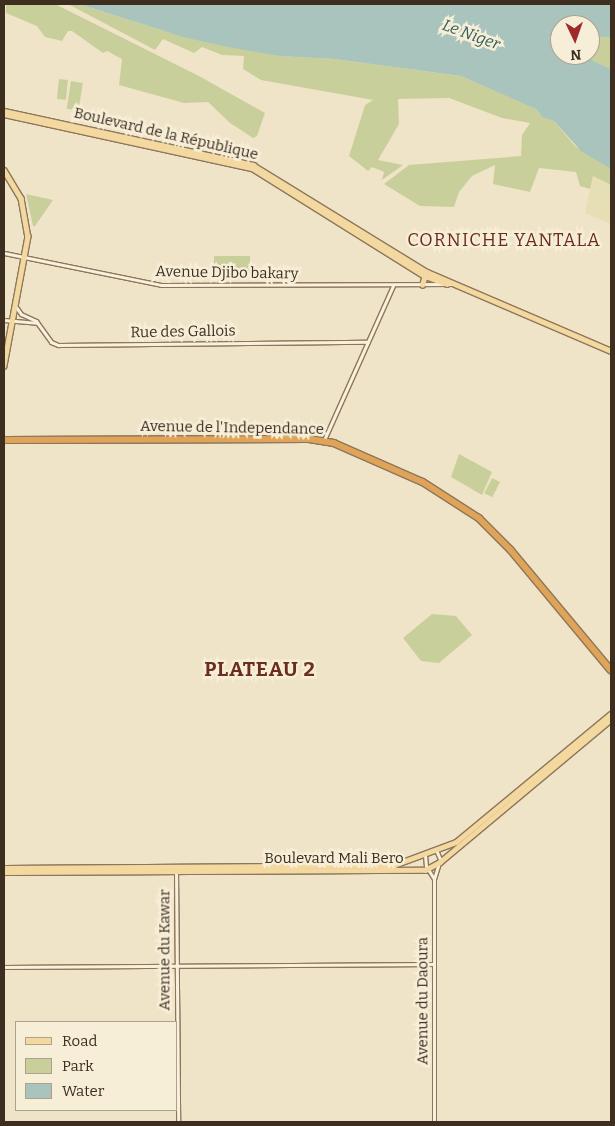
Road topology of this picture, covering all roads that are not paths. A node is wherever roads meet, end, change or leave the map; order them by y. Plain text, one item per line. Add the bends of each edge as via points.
1 (4, 112) edge
2 (4, 170) edge
3 (4, 253) edge
4 (26, 258) junction
5 (426, 274) junction
6 (422, 285) junction
7 (451, 285) junction
8 (393, 286) junction
9 (16, 307) junction
10 (4, 320) edge
11 (13, 322) junction
12 (38, 323) junction
13 (368, 342) junction
14 (611, 351) edge
15 (4, 366) edge
16 (4, 440) edge
17 (324, 440) junction
18 (611, 670) edge
19 (611, 714) edge
20 (611, 719) edge
21 (436, 850) junction
22 (425, 855) junction
23 (440, 862) junction
24 (4, 868) edge
25 (428, 869) junction
26 (176, 870) junction
27 (4, 872) edge
28 (434, 879) junction
29 (434, 964) junction
30 (4, 967) edge
31 (177, 967) junction
32 (177, 1021) edge
33 (434, 1122) edge

1 - 5 main road, Boulevard de la République via 254,165
2 - 4 main road via 19,194 27,218
3 - 4 street, Avenue Djibo bakary
4 - 8 street, Avenue Djibo bakary via 161,285
4 - 9 main road
5 - 6 main road
5 - 7 main road, Boulevard de la République
6 - 7 street, Avenue Djibo bakary
6 - 8 street, Avenue Djibo bakary
7 - 14 main road, Boulevard de la République
8 - 13 street
9 - 11 main road
9 - 12 street, Rue des Gallois
10 - 11 street
11 - 12 street
11 - 15 main road
12 - 13 street, Rue des Gallois via 51,342 58,345
13 - 17 street
16 - 17 highway, Avenue de l'Independance
17 - 18 highway, Avenue de l'Independance via 423,482 479,518 515,554
19 - 21 main road, Boulevard Mali Bero via 460,840
20 - 23 main road, Boulevard Mali Bero
21 - 22 main road, Boulevard Mali Bero
21 - 23 street
22 - 25 street
22 - 26 main road, Boulevard Mali Bero via 394,866
23 - 25 main road, Boulevard Mali Bero
23 - 28 street, Avenue du Daoura
24 - 26 main road, Boulevard Mali Bero
25 - 26 main road, Boulevard Mali Bero
25 - 28 street
26 - 27 main road, Boulevard Mali Bero
26 - 31 street, Avenue du Kawar
28 - 29 street, Avenue du Daoura
29 - 31 street
29 - 33 street, Avenue du Daoura
30 - 31 street
31 - 32 street, Avenue du Kawar

